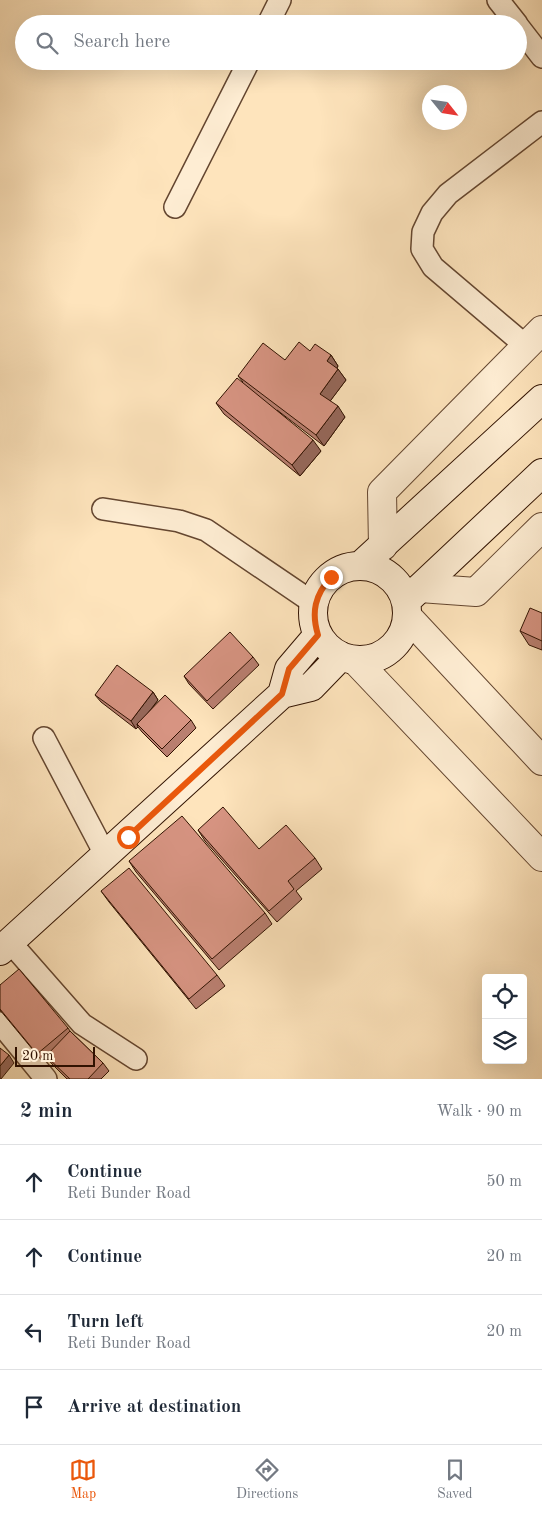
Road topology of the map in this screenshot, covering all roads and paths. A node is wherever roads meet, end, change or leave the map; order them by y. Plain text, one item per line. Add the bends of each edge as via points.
1 (280, 0) edge
2 (498, 0) edge
3 (272, 15) edge
4 (510, 15) edge
5 (527, 37) edge
6 (542, 57) edge
7 (244, 70) edge
8 (542, 122) edge
9 (175, 207) dead end
10 (534, 338) edge
11 (542, 399) edge
12 (542, 473) edge
13 (103, 509) dead end
14 (542, 527) edge
15 (383, 546) junction
16 (360, 566) junction
17 (411, 601) junction
18 (315, 604) junction
19 (318, 635) junction
20 (348, 658) junction
21 (282, 694) junction
22 (44, 738) dead end
23 (542, 761) edge
24 (106, 856) junction
25 (542, 857) edge
26 (5, 947) edge
27 (0, 1023) edge
28 (136, 1058) dead end
29 (46, 1079) edge

1 - 3 street
2 - 4 street
5 - 6 street
7 - 9 street
8 - 10 street via 448,194 432,213 422,240 422,249 433,267
10 - 15 main road via 382,492
11 - 15 main road
12 - 17 main road
13 - 18 street via 179,521 206,530
14 - 17 main road via 476,592
15 - 16 main road
16 - 17 main road via 389,576
16 - 18 main road via 344,569 331,577 320,589
17 - 20 main road via 404,631 385,654 371,659
17 - 23 main road
18 - 19 main road via 314,620
19 - 20 main road via 328,648
19 - 21 main road via 289,669
20 - 21 main road via 311,687
20 - 25 main road
21 - 24 main road
22 - 24 street
24 - 26 main road
26 - 28 street via 82,1024
27 - 29 street

